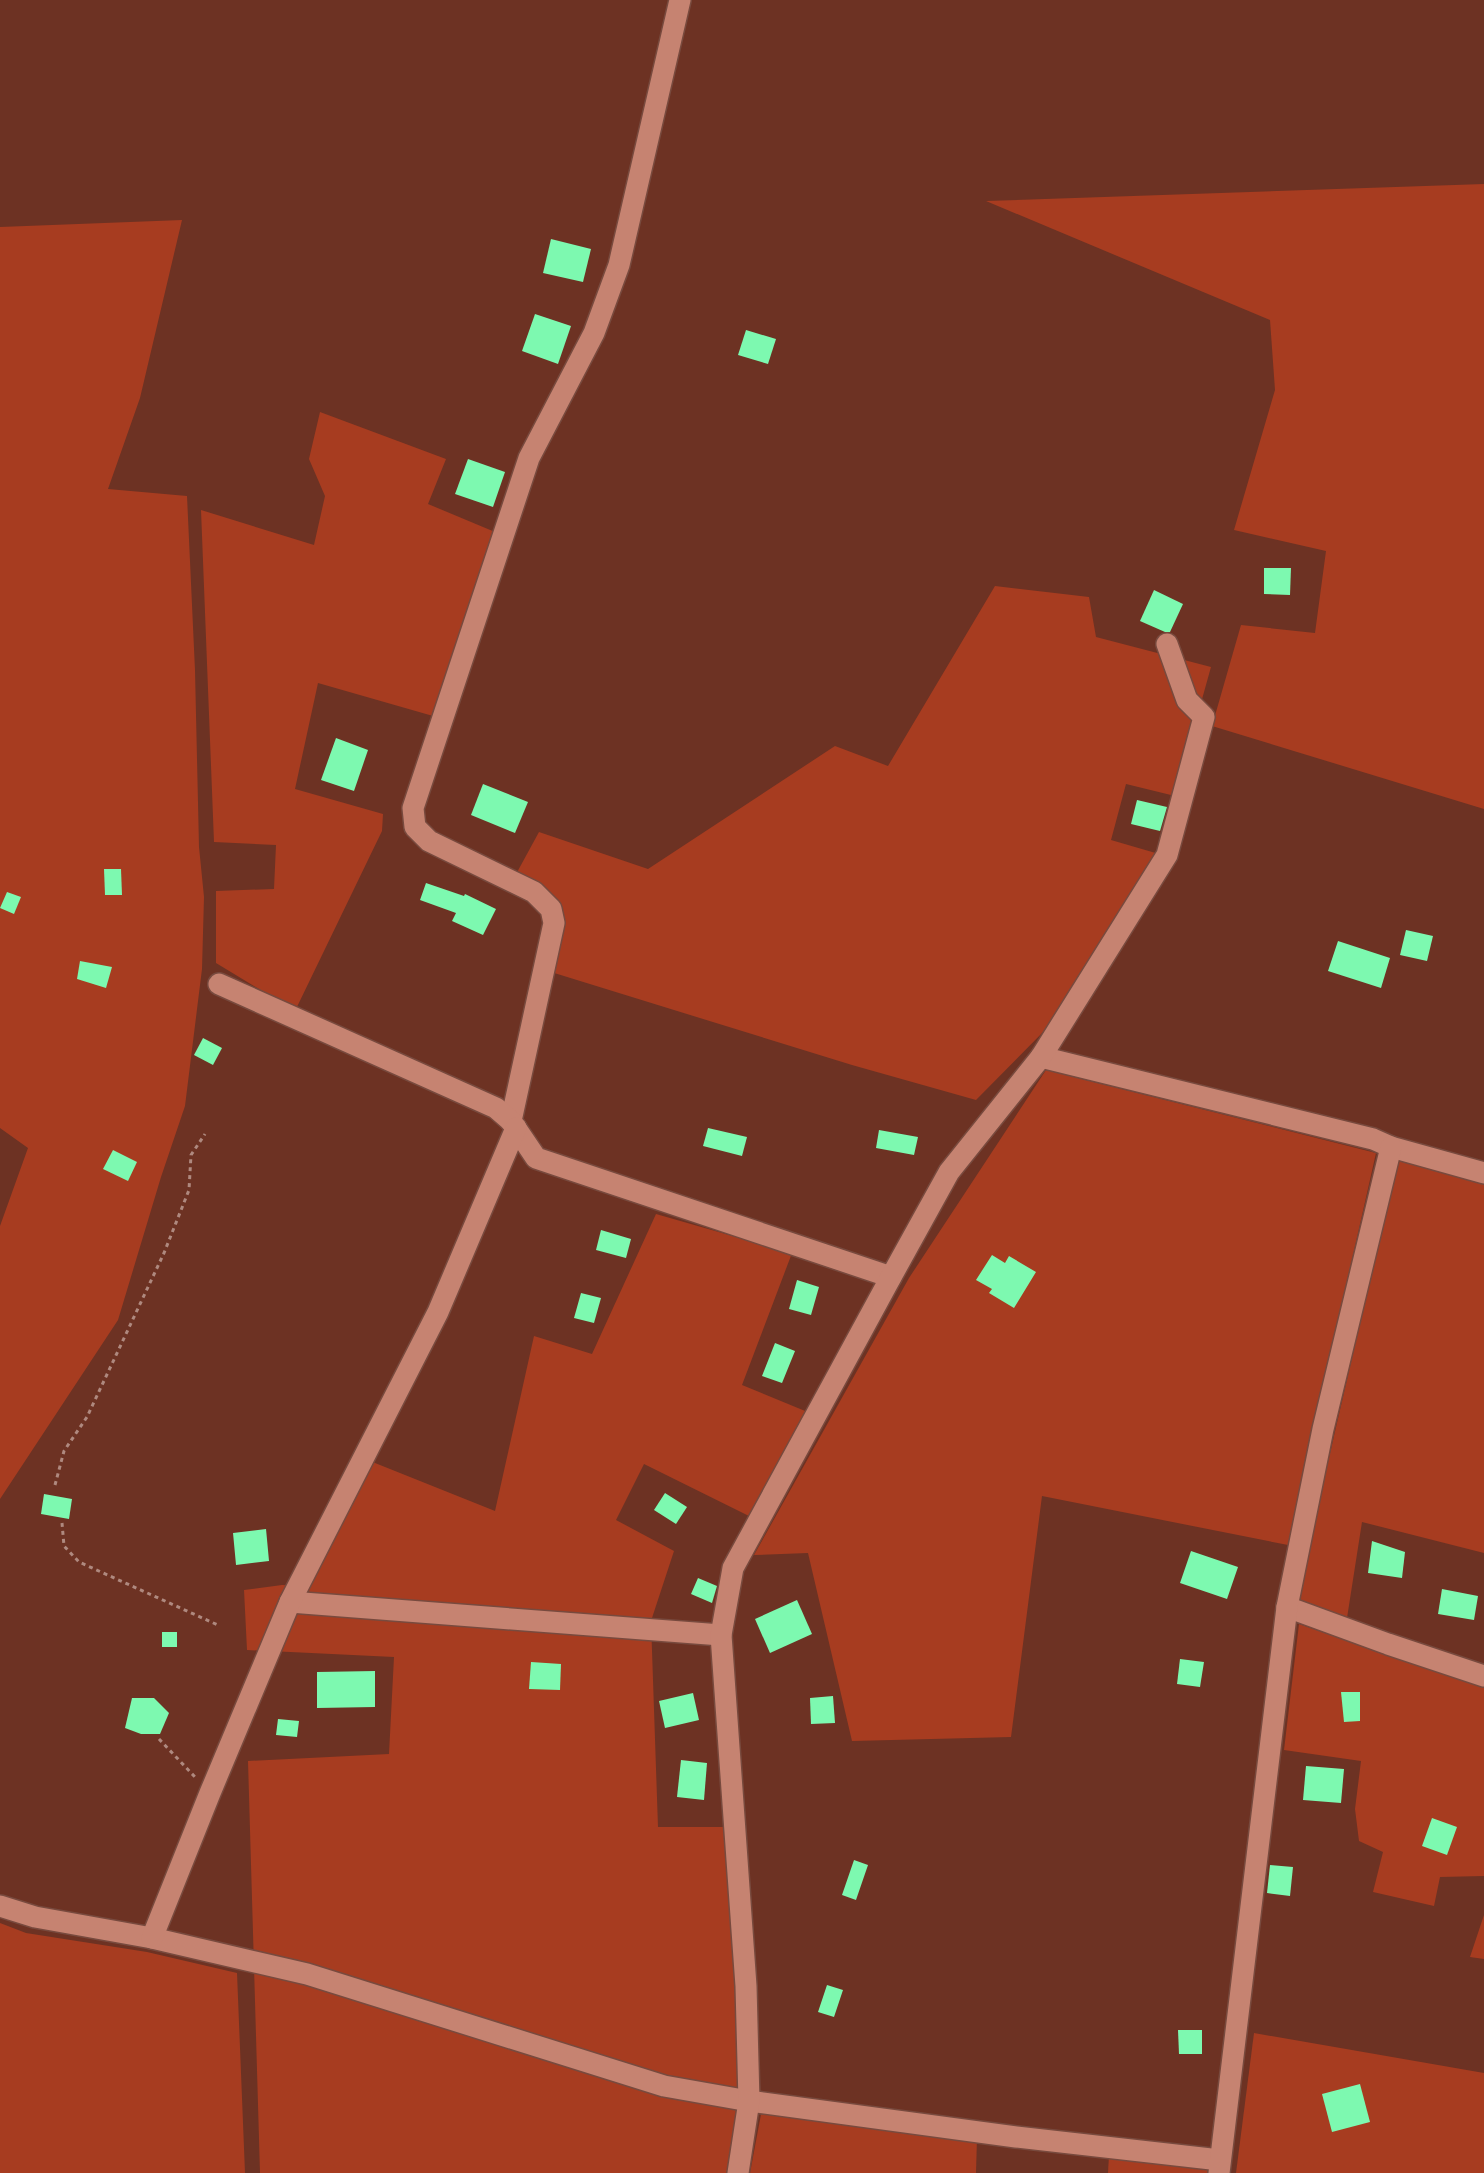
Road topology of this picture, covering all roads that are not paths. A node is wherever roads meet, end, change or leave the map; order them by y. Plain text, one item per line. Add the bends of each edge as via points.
1 (680, 0) edge
2 (1167, 644) dead end
3 (219, 984) dead end
4 (1041, 1057) junction
5 (513, 1125) junction
6 (1391, 1147) junction
7 (1484, 1173) edge
8 (891, 1277) junction
9 (290, 1602) junction
10 (1287, 1607) junction
11 (722, 1635) junction
12 (1484, 1676) edge
13 (0, 1906) edge
14 (152, 1938) junction
15 (749, 2101) junction
16 (1220, 2167) edge
17 (738, 2173) edge

1 - 5 street via 619,264 594,333 529,458 413,808 415,828 428,840 534,892 551,909 554,923
2 - 4 street via 1187,700 1204,717 1167,856
3 - 5 street via 496,1108
4 - 6 street via 1373,1139
4 - 8 street via 950,1172
5 - 8 street via 536,1158
5 - 9 street via 438,1312
6 - 7 street
6 - 10 street via 1323,1429
8 - 11 street via 733,1568
9 - 11 street
9 - 14 street
10 - 12 street
10 - 16 street
11 - 15 street via 746,1986
13 - 14 street via 35,1917
14 - 15 street via 306,1974 664,2086
15 - 16 street
15 - 17 street

